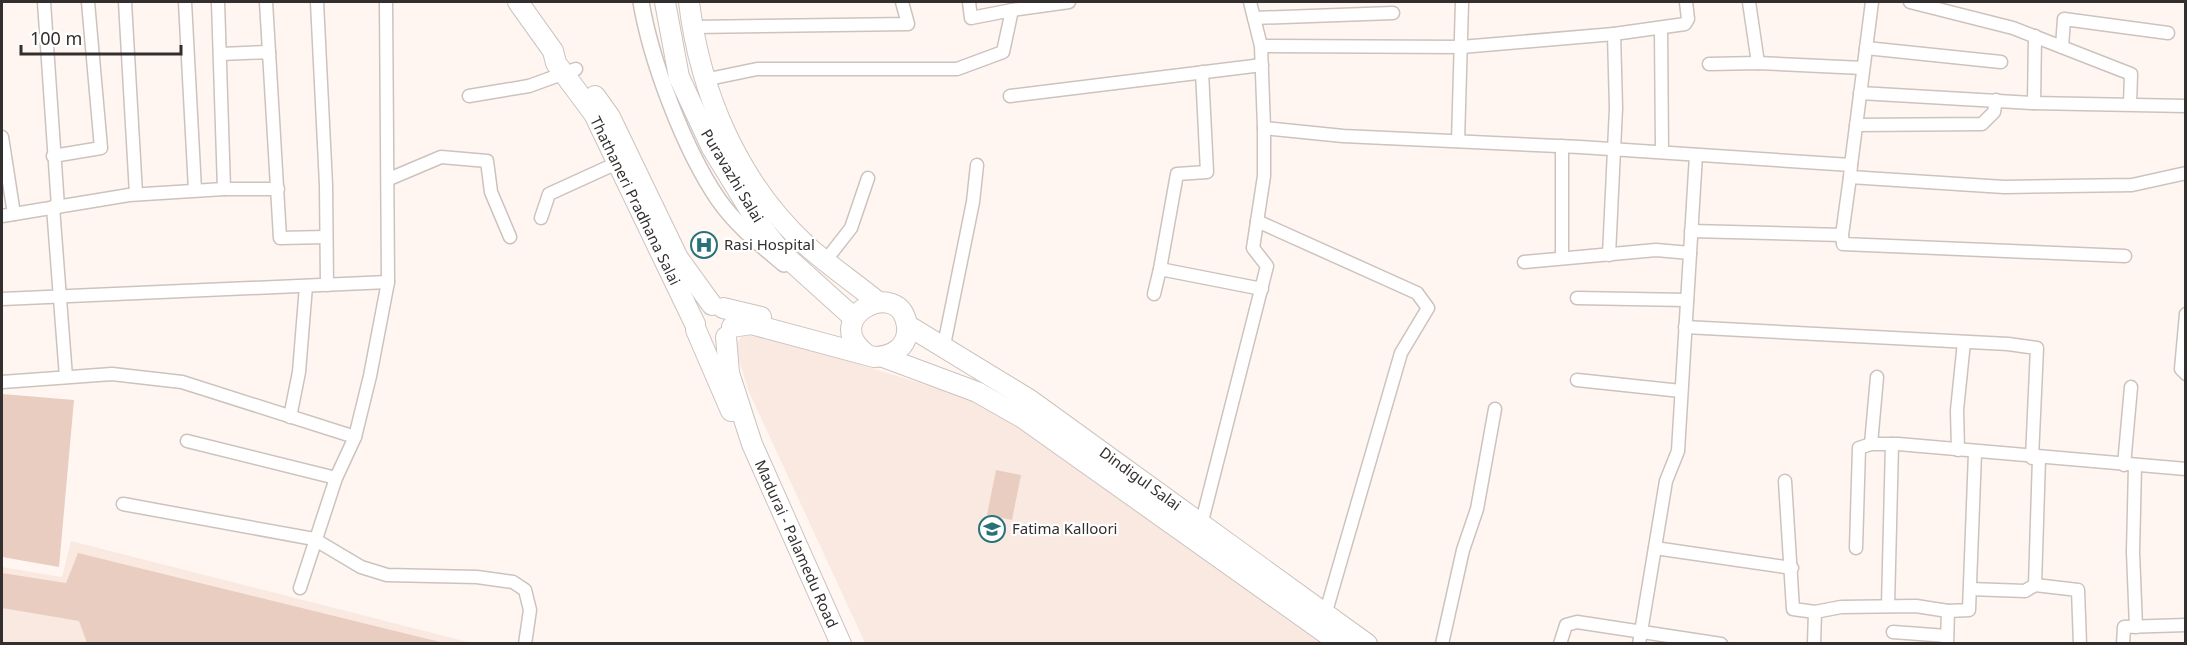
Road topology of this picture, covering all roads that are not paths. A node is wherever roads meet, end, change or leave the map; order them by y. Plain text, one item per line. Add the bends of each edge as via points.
1 (44, 2) edge
2 (88, 2) edge
3 (125, 2) edge
4 (185, 2) edge
5 (218, 2) edge
6 (266, 2) edge
7 (316, 2) edge
8 (386, 2) edge
9 (519, 2) edge
10 (641, 2) edge
11 (665, 2) edge
12 (689, 2) edge
13 (902, 2) edge
14 (969, 2) edge
15 (1069, 2) edge
16 (1250, 2) edge
17 (1462, 2) edge
18 (1686, 2) edge
19 (1749, 2) edge
20 (1872, 2) edge
21 (1910, 2) edge
22 (1012, 10) junction
23 (1393, 12) dead end
24 (1254, 18) junction
25 (692, 27) junction
26 (1661, 28) junction
27 (2168, 33) dead end
28 (1614, 34) junction
29 (2035, 36) junction
30 (1261, 46) junction
31 (1461, 47) junction
32 (2062, 47) junction
33 (1866, 48) junction
34 (269, 52) junction
35 (221, 54) junction
36 (2001, 62) dead end
37 (1758, 63) junction
38 (1709, 64) dead end
39 (1262, 65) junction
40 (1863, 68) junction
41 (570, 71) junction
42 (1202, 72) junction
43 (704, 80) junction
44 (1860, 93) junction
45 (469, 96) dead end
46 (1010, 96) dead end
47 (1996, 100) junction
48 (2034, 103) junction
49 (2130, 104) junction
50 (2186, 106) edge
51 (1856, 125) junction
52 (1264, 128) junction
53 (2, 136) edge
54 (1458, 141) junction
55 (1563, 146) junction
56 (1614, 149) junction
57 (1662, 152) junction
58 (1696, 154) junction
59 (53, 156) junction
60 (617, 163) junction
61 (977, 165) dead end
62 (1850, 171) junction
63 (4, 172) edge
64 (2186, 173) edge
65 (868, 178) dead end
66 (389, 179) junction
67 (224, 189) junction
68 (278, 189) junction
69 (195, 190) junction
70 (136, 194) junction
71 (55, 207) junction
72 (8, 215) edge
73 (541, 219) dead end
74 (1257, 221) junction
75 (1691, 231) junction
76 (1842, 235) junction
77 (326, 237) junction
78 (510, 237) dead end
79 (1690, 254) junction
80 (1609, 255) junction
81 (2125, 256) dead end
82 (1562, 258) junction
83 (826, 260) junction
84 (1524, 261) dead end
85 (1160, 269) junction
86 (388, 282) junction
87 (327, 285) junction
88 (306, 286) junction
89 (1262, 289) junction
90 (825, 291) junction
91 (1154, 294) dead end
92 (59, 296) junction
93 (1577, 298) dead end
94 (2, 299) edge
95 (1687, 300) junction
96 (878, 302) junction
97 (718, 306) junction
98 (2186, 314) edge
99 (853, 321) junction
100 (907, 325) junction
101 (695, 327) junction
102 (1685, 327) junction
103 (729, 332) junction
104 (1964, 342) junction
105 (944, 345) junction
106 (874, 356) junction
107 (2186, 374) edge
108 (66, 377) junction
109 (1877, 377) dead end
110 (1577, 380) dead end
111 (2, 382) edge
112 (2131, 387) dead end
113 (1681, 391) junction
114 (1495, 409) dead end
115 (290, 417) junction
116 (355, 437) junction
117 (187, 441) dead end
118 (752, 444) junction
119 (1871, 444) junction
120 (1892, 444) junction
121 (1958, 450) junction
122 (1975, 453) junction
123 (2036, 458) junction
124 (2129, 465) junction
125 (2186, 469) edge
126 (336, 478) junction
127 (1785, 481) dead end
128 (123, 504) dead end
129 (1199, 532) junction
130 (314, 539) junction
131 (1655, 548) junction
132 (1856, 548) dead end
133 (1792, 568) junction
134 (2035, 585) junction
135 (300, 588) dead end
136 (1970, 589) junction
137 (1888, 606) junction
138 (1948, 610) junction
139 (1815, 612) junction
140 (1325, 615) junction
141 (2186, 624) edge
142 (2136, 627) junction
143 (1893, 632) dead end
144 (1641, 637) edge
145 (1947, 640) edge
146 (525, 644) edge
147 (841, 644) edge
148 (1341, 644) edge
149 (1367, 644) edge
150 (1442, 644) edge
151 (1560, 644) edge
152 (1721, 644) edge
153 (1814, 644) edge
154 (2080, 644) edge
155 (2123, 644) edge

1 - 59 street
2 - 59 street via 101,148
3 - 70 street
4 - 69 street
5 - 35 street
6 - 34 street
7 - 77 street
8 - 66 street
9 - 41 main road, Thathaneri Pradhana Salai via 553,51 556,63
10 - 90 street via 664,88 719,201 749,235 818,293
11 - 90 main road, Puravazhi Salai via 679,77 712,148 769,237
12 - 25 main road, Puravazhi Salai
13 - 25 street via 908,24
14 - 22 street via 971,18
15 - 22 street
16 - 24 street
17 - 31 street
18 - 26 street via 1689,19 1685,24
19 - 37 street
20 - 33 street
21 - 29 street
22 - 43 street via 1003,52 957,69 756,69
23 - 24 street
24 - 30 street
25 - 43 main road, Puravazhi Salai
26 - 28 street
26 - 57 street
27 - 32 street via 2064,19
28 - 31 street
28 - 56 street
29 - 32 street
29 - 48 street
30 - 31 street
30 - 39 street
31 - 54 street
32 - 49 street via 2131,74
33 - 36 street
33 - 40 street
34 - 35 street
34 - 68 street
35 - 67 street
37 - 38 street
37 - 40 street
39 - 42 street
39 - 52 street
40 - 44 street
41 - 45 street via 529,86
41 - 60 main road, Thathaneri Pradhana Salai
41 - 97 main road, Thathaneri Pradhana Salai via 610,117 678,258
42 - 46 street
42 - 85 street via 1207,172 1177,174
43 - 83 main road, Puravazhi Salai via 728,139 762,198
44 - 47 street
44 - 51 street
47 - 48 street
47 - 51 street via 1994,112 1982,124
48 - 49 street
49 - 50 street
51 - 62 street
52 - 54 street
52 - 74 street via 1264,176
53 - 63 street
54 - 55 street
55 - 56 street
55 - 82 street
56 - 57 street
56 - 80 street
57 - 58 street
58 - 62 street
58 - 75 street
59 - 71 street
60 - 73 street via 549,194
60 - 101 main road, Thathaneri Pradhana Salai
61 - 105 street
62 - 64 street via 2004,187 2132,185
62 - 76 street
63 - 72 street
65 - 83 street via 851,228
66 - 78 street via 441,158 487,161 492,192
66 - 86 street
67 - 68 street
67 - 69 street
68 - 77 street via 280,238
69 - 70 street
70 - 71 street
71 - 72 street
71 - 92 street
74 - 89 street via 1253,248 1267,266
74 - 140 street via 1416,293 1428,308 1401,353
75 - 76 street
75 - 79 street
76 - 81 street via 1843,244
77 - 87 street
79 - 80 street via 1656,250
79 - 95 street
80 - 82 street
82 - 84 street
83 - 96 main road, Puravazhi Salai
85 - 89 street
85 - 91 street
86 - 87 street
86 - 116 street
87 - 88 street
88 - 92 street
88 - 115 street via 299,372
89 - 129 street
90 - 99 main road, Puravazhi Salai
92 - 94 street
92 - 108 street
93 - 95 street
95 - 102 street
96 - 99 main road via 864,307
96 - 100 main road via 900,311
97 - 99 main road via 827,334 838,332
97 - 101 main road via 698,313
97 - 103 main road via 730,316
98 - 107 street via 2181,369
99 - 106 main road via 854,341
100 - 105 main road, Dindigul Salai
100 - 106 main road via 904,343 898,350
101 - 103 main road via 706,341 717,342
101 - 118 main road, Madurai - Palamedu Road via 730,409
102 - 104 street
102 - 113 street
103 - 106 main road, Dindigul Salai via 751,324
103 - 118 main road, Madurai - Palamedu Road via 729,373
104 - 121 street via 1957,410
104 - 123 street via 2037,348
105 - 129 main road, Dindigul Salai via 1030,400
106 - 129 main road, Dindigul Salai via 977,392
108 - 111 street
108 - 115 street via 112,374 182,382
109 - 119 street
110 - 113 street
112 - 124 street
113 - 131 street via 1678,451 1666,482
114 - 150 street via 1477,509 1463,550
115 - 116 street
116 - 126 street
117 - 126 street
118 - 147 main road, Madurai - Palamedu Road
119 - 120 street
119 - 132 street via 1859,448
120 - 121 street
120 - 137 street
121 - 122 street
122 - 123 street
122 - 136 street
123 - 124 street
123 - 134 street
124 - 125 street
124 - 142 street
126 - 130 street
127 - 133 street
128 - 130 street
129 - 140 main road, Dindigul Salai
129 - 148 main road, Dindigul Salai
130 - 135 street
130 - 146 street via 361,567 387,575 513,582 525,590 530,610
131 - 133 street
131 - 144 street
133 - 139 street via 1792,609
134 - 136 street via 2025,591
134 - 154 street via 2078,590
136 - 138 street via 1969,610
137 - 138 street
137 - 139 street
138 - 145 street
139 - 153 street
140 - 149 main road, Dindigul Salai
141 - 142 street
142 - 155 street via 2124,627
143 - 145 street
144 - 151 street via 1577,622 1566,625
144 - 152 street

